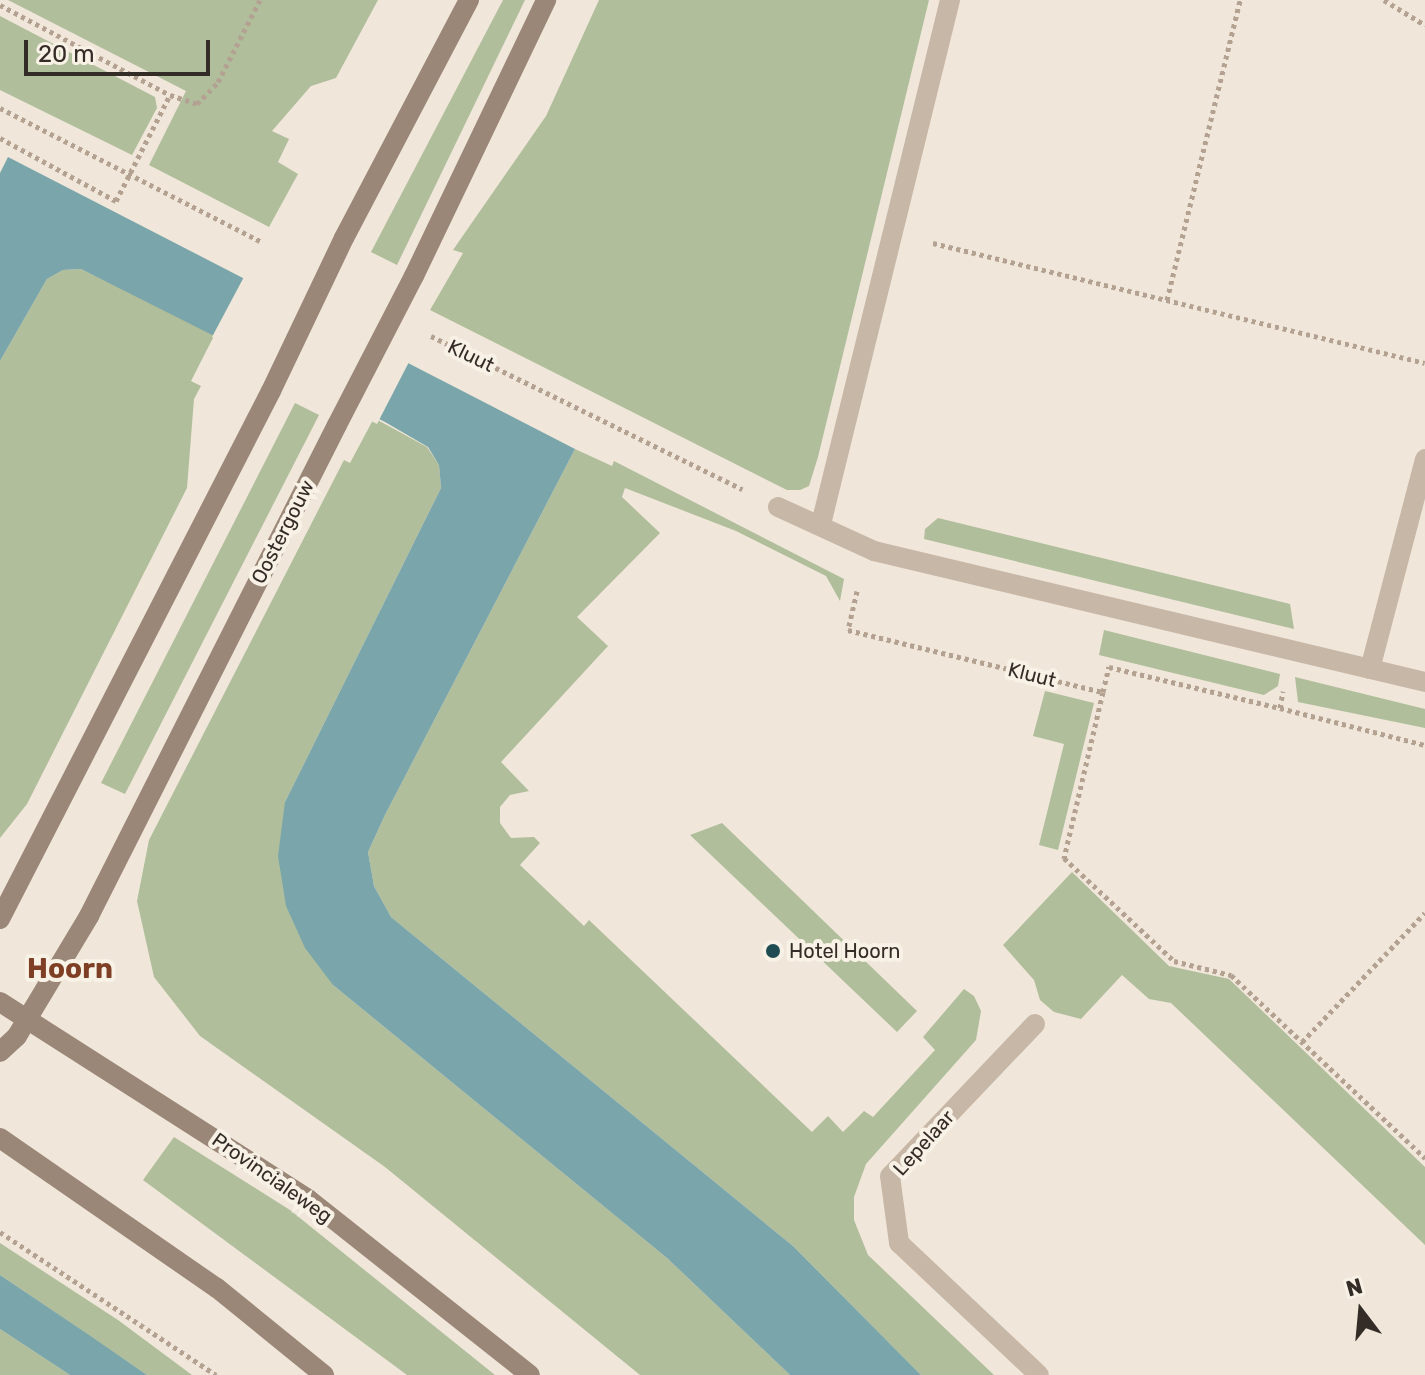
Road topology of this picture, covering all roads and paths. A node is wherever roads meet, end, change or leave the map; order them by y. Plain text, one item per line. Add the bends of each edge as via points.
1 (260, 0) edge
2 (469, 0) edge
3 (546, 0) edge
4 (950, 0) edge
5 (1240, 0) edge
6 (1384, 0) edge
7 (0, 5) edge
8 (1425, 25) edge
9 (170, 95) junction
10 (0, 108) edge
11 (0, 138) edge
12 (132, 174) junction
13 (893, 233) junction
14 (262, 242) dead end
15 (1167, 300) junction
16 (424, 332) dead end
17 (1425, 363) edge
18 (1425, 459) edge
19 (778, 507) joint
20 (821, 524) junction
21 (868, 548) junction
22 (1291, 650) junction
23 (1370, 669) junction
24 (1425, 682) edge
25 (1103, 692) junction
26 (1280, 708) junction
27 (1425, 745) edge
28 (1425, 913) edge
29 (0, 919) edge
30 (0, 1002) edge
31 (27, 1019) junction
32 (1035, 1024) dead end
33 (1302, 1042) junction
34 (0, 1052) edge
35 (0, 1138) edge
36 (1425, 1158) edge
37 (0, 1232) edge
38 (216, 1375) edge
39 (324, 1375) edge
40 (530, 1375) edge
41 (1039, 1375) edge

1 - 9 path via 218,82 197,104
2 - 29 main road, bridge
3 - 31 main road, Oostergouw, bridge via 414,276 89,916
4 - 13 street
5 - 15 path
6 - 8 path
7 - 9 path
9 - 12 path
10 - 12 path
11 - 12 path via 116,201
12 - 14 path
13 - 15 path
13 - 20 street
15 - 17 path
16 - 19 path, Kluut
18 - 23 street
19 - 20 street
20 - 21 street
21 - 22 street
21 - 25 path, Kluut via 848,630
22 - 23 street
22 - 26 path
23 - 24 street
25 - 26 path via 1109,667
25 - 33 path via 1064,858 1174,961 1231,975
26 - 27 path
28 - 33 path
30 - 31 main road, Provincialeweg
31 - 34 main road, Oostergouw
31 - 40 main road, Provincialeweg via 308,1199
32 - 41 street, Lepelaar via 890,1176 899,1243
33 - 36 path
35 - 39 main road via 217,1288
37 - 38 path

